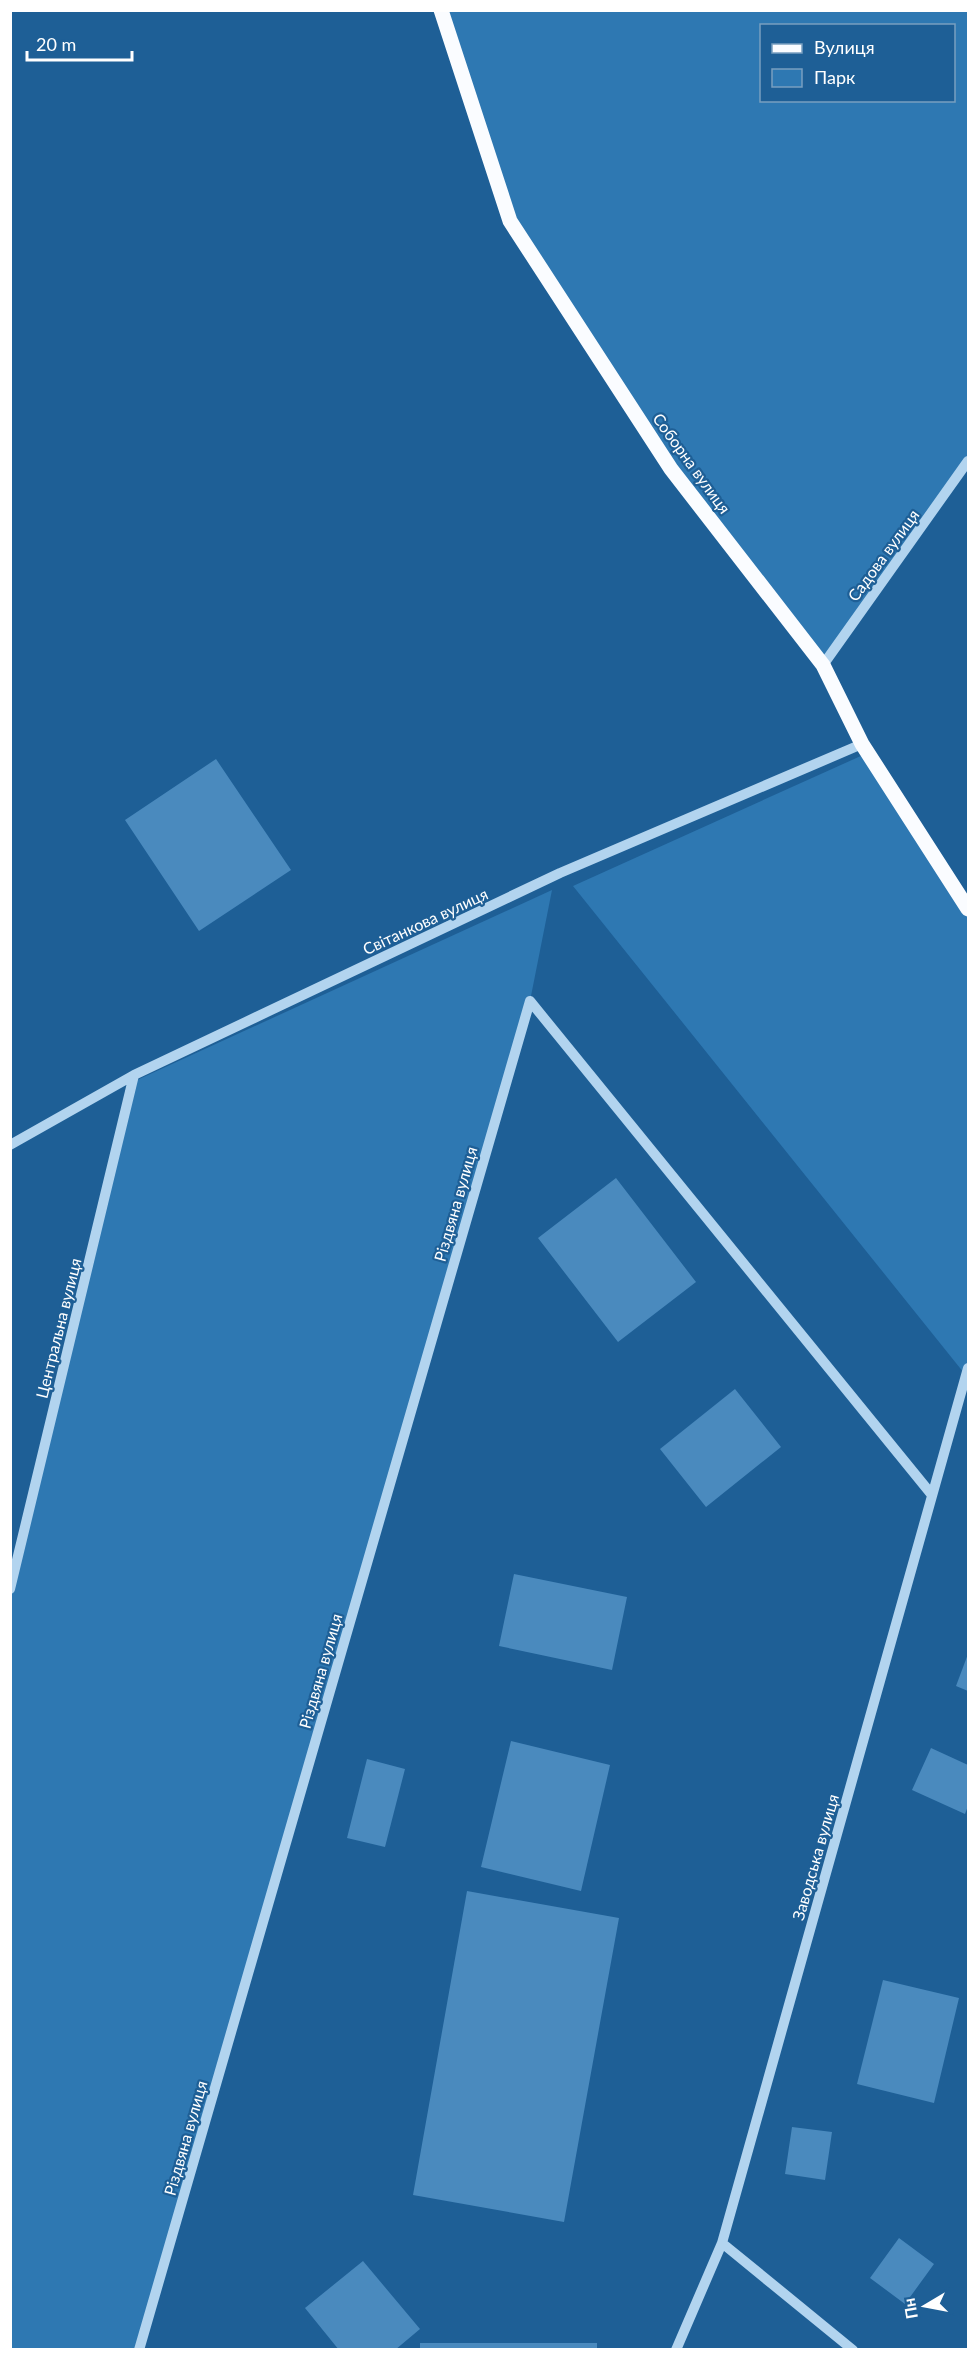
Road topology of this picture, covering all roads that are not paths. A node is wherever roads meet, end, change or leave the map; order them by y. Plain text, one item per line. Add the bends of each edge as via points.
1 (441, 10) edge
2 (969, 461) edge
3 (823, 665) junction
4 (862, 744) junction
5 (969, 909) edge
6 (134, 1075) junction
7 (10, 1145) edge
8 (969, 1368) edge
9 (932, 1495) junction
10 (10, 1589) edge
11 (722, 2243) junction
12 (139, 2349) edge
13 (676, 2349) edge
14 (853, 2349) edge

1 - 3 main road, Соборна вулиця via 510,221 671,469
2 - 3 street, Садова вулиця
3 - 4 main road, Соборна вулиця
4 - 5 main road, Соборна вулиця
4 - 6 street, Світанкова вулиця via 560,873
6 - 7 street, Світанкова вулиця
6 - 10 street, Центральна вулиця
8 - 9 street, Заводська вулиця
9 - 11 street, Заводська вулиця
9 - 12 street, Різдвяна вулиця via 530,1001
11 - 13 street, Заводська вулиця
11 - 14 street

